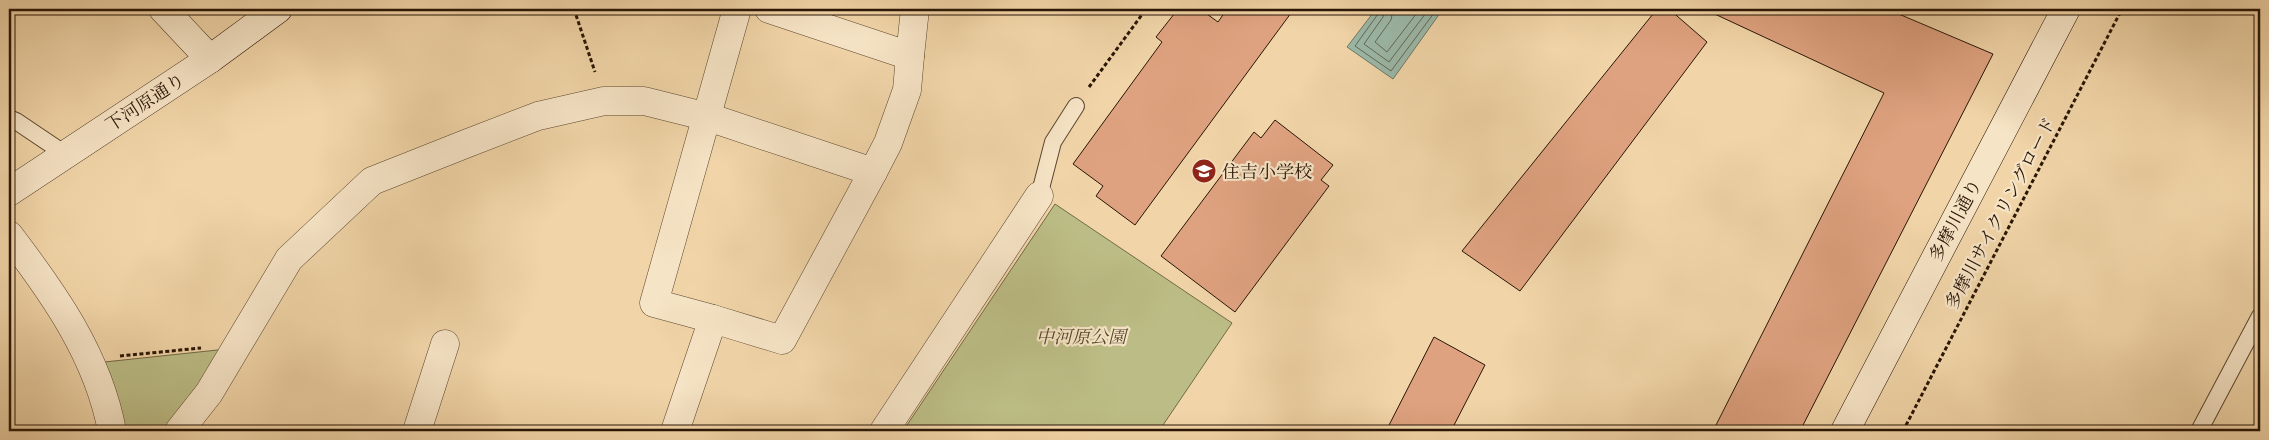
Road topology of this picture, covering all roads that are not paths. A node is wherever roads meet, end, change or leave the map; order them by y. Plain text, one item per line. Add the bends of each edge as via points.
1 (163, 9) edge
2 (278, 9) edge
3 (737, 9) edge
4 (769, 9) edge
5 (915, 9) edge
6 (2066, 9) edge
7 (910, 56) junction
8 (210, 59) junction
9 (1076, 106) road end
10 (708, 117) junction
11 (9, 118) edge
12 (65, 154) junction
13 (873, 172) junction
14 (9, 192) edge
15 (1039, 196) joint
16 (9, 235) edge
17 (2260, 316) edge
18 (713, 319) junction
19 (445, 344) dead end
20 (112, 431) edge
21 (179, 431) edge
22 (416, 431) edge
23 (675, 431) edge
24 (884, 431) edge
25 (1845, 431) edge
26 (2199, 431) edge

1 - 8 street
2 - 8 street, 下河原通り
3 - 10 street
4 - 7 street
5 - 7 street
6 - 25 street, 多摩川通り
7 - 13 street via 907,90 888,143
8 - 12 street, 下河原通り
9 - 15 lane via 1052,142
10 - 13 street
10 - 18 street via 654,303
10 - 21 street via 644,101 604,101 538,116 372,181 289,259 209,394
11 - 12 lane
12 - 14 street, 下河原通り
13 - 18 street via 782,340
15 - 24 street
16 - 20 street via 49,288 90,360
17 - 26 lane
18 - 23 street
19 - 22 street

